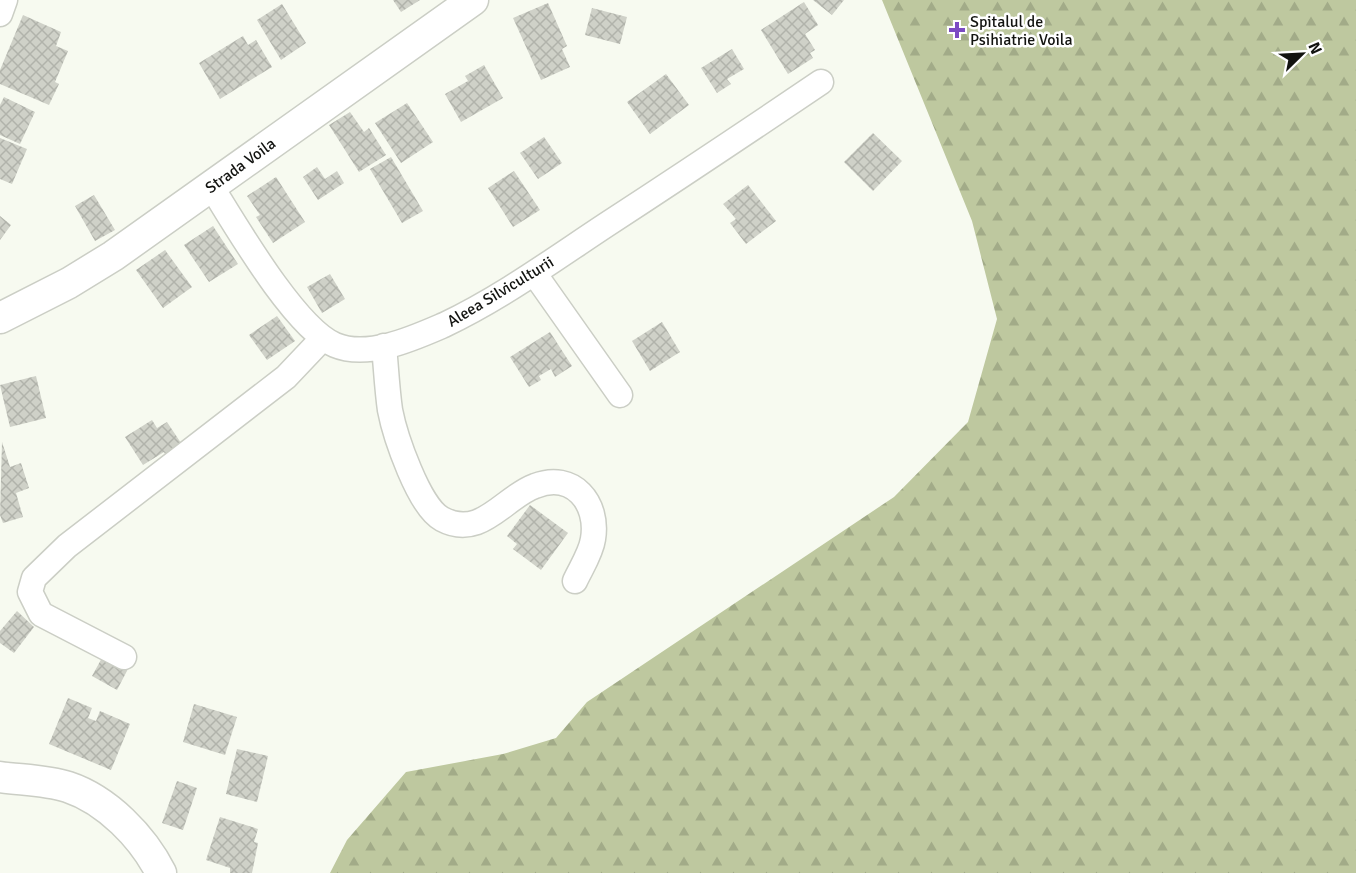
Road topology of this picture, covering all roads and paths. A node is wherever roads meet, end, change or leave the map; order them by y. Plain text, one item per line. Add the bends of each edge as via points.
1 (5, 0) edge
2 (473, 0) edge
3 (0, 14) edge
4 (821, 82) dead end
5 (211, 186) junction
6 (534, 273) junction
7 (0, 318) edge
8 (322, 339) junction
9 (384, 346) junction
10 (620, 395) dead end
11 (575, 581) dead end
12 (124, 657) dead end
13 (0, 777) edge
14 (161, 873) edge

1 - 3 street
2 - 5 main road, Strada Voila
4 - 6 street, Aleea Silviculturii
5 - 7 main road, Strada Voila via 69,284
5 - 8 street, Aleea Silviculturii via 301,319
6 - 9 street, Aleea Silviculturii via 443,325
6 - 10 street
8 - 9 street, Aleea Silviculturii via 360,349
8 - 12 street via 286,377 67,546 34,578 30,591 40,614
9 - 11 street via 391,412 404,455 425,500 441,519 462,525 485,520 536,485 571,484 584,494 594,522 593,542
13 - 14 main road via 69,787 100,803 136,835

